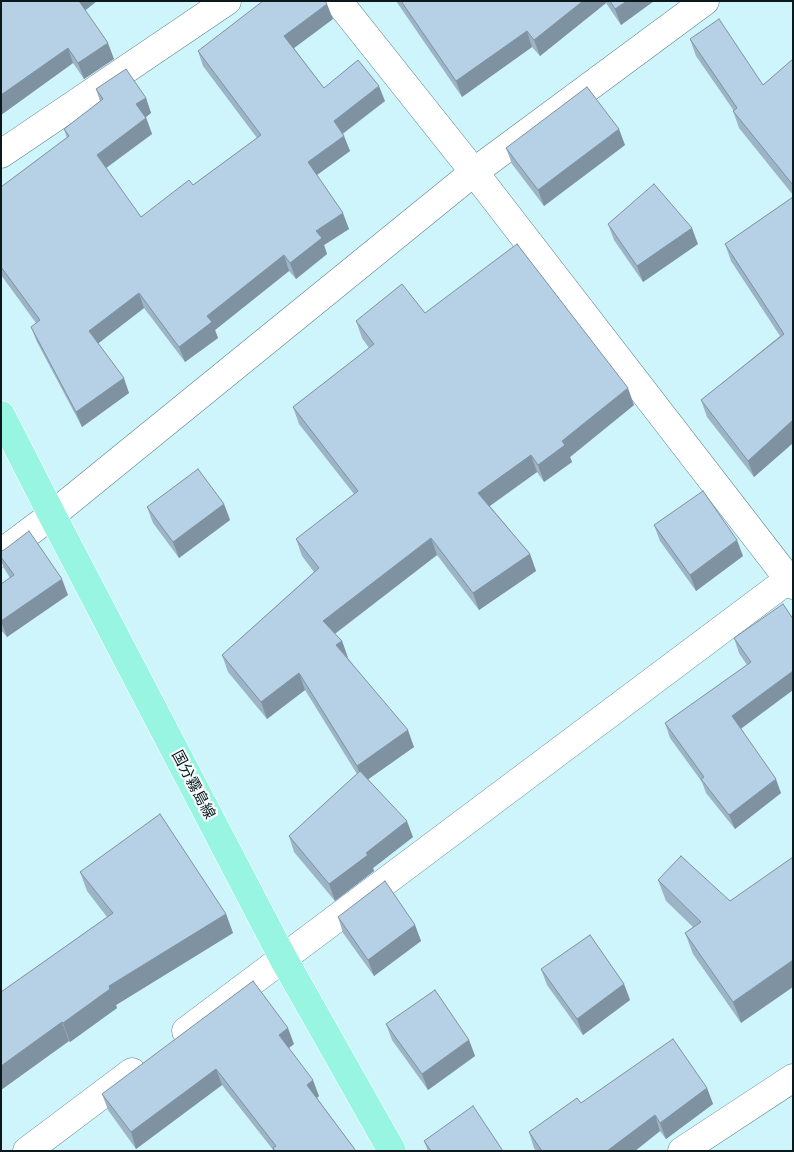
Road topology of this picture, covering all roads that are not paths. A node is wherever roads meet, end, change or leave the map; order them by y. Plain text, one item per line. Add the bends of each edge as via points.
1 (227, 1) edge
2 (338, 1) edge
3 (705, 1) edge
4 (1, 154) edge
5 (474, 172) junction
6 (1, 415) edge
7 (52, 515) junction
8 (1, 554) edge
9 (791, 580) edge
10 (283, 958) junction
11 (793, 1078) edge
12 (27, 1151) edge
13 (392, 1151) edge
14 (682, 1151) edge

1 - 4 street
2 - 5 street
3 - 5 street
5 - 7 street
5 - 9 street
6 - 7 main road, 国分霧島線
7 - 8 street
7 - 10 main road, 国分霧島線
9 - 10 street
10 - 12 street
10 - 13 main road, 国分霧島線
11 - 14 street

